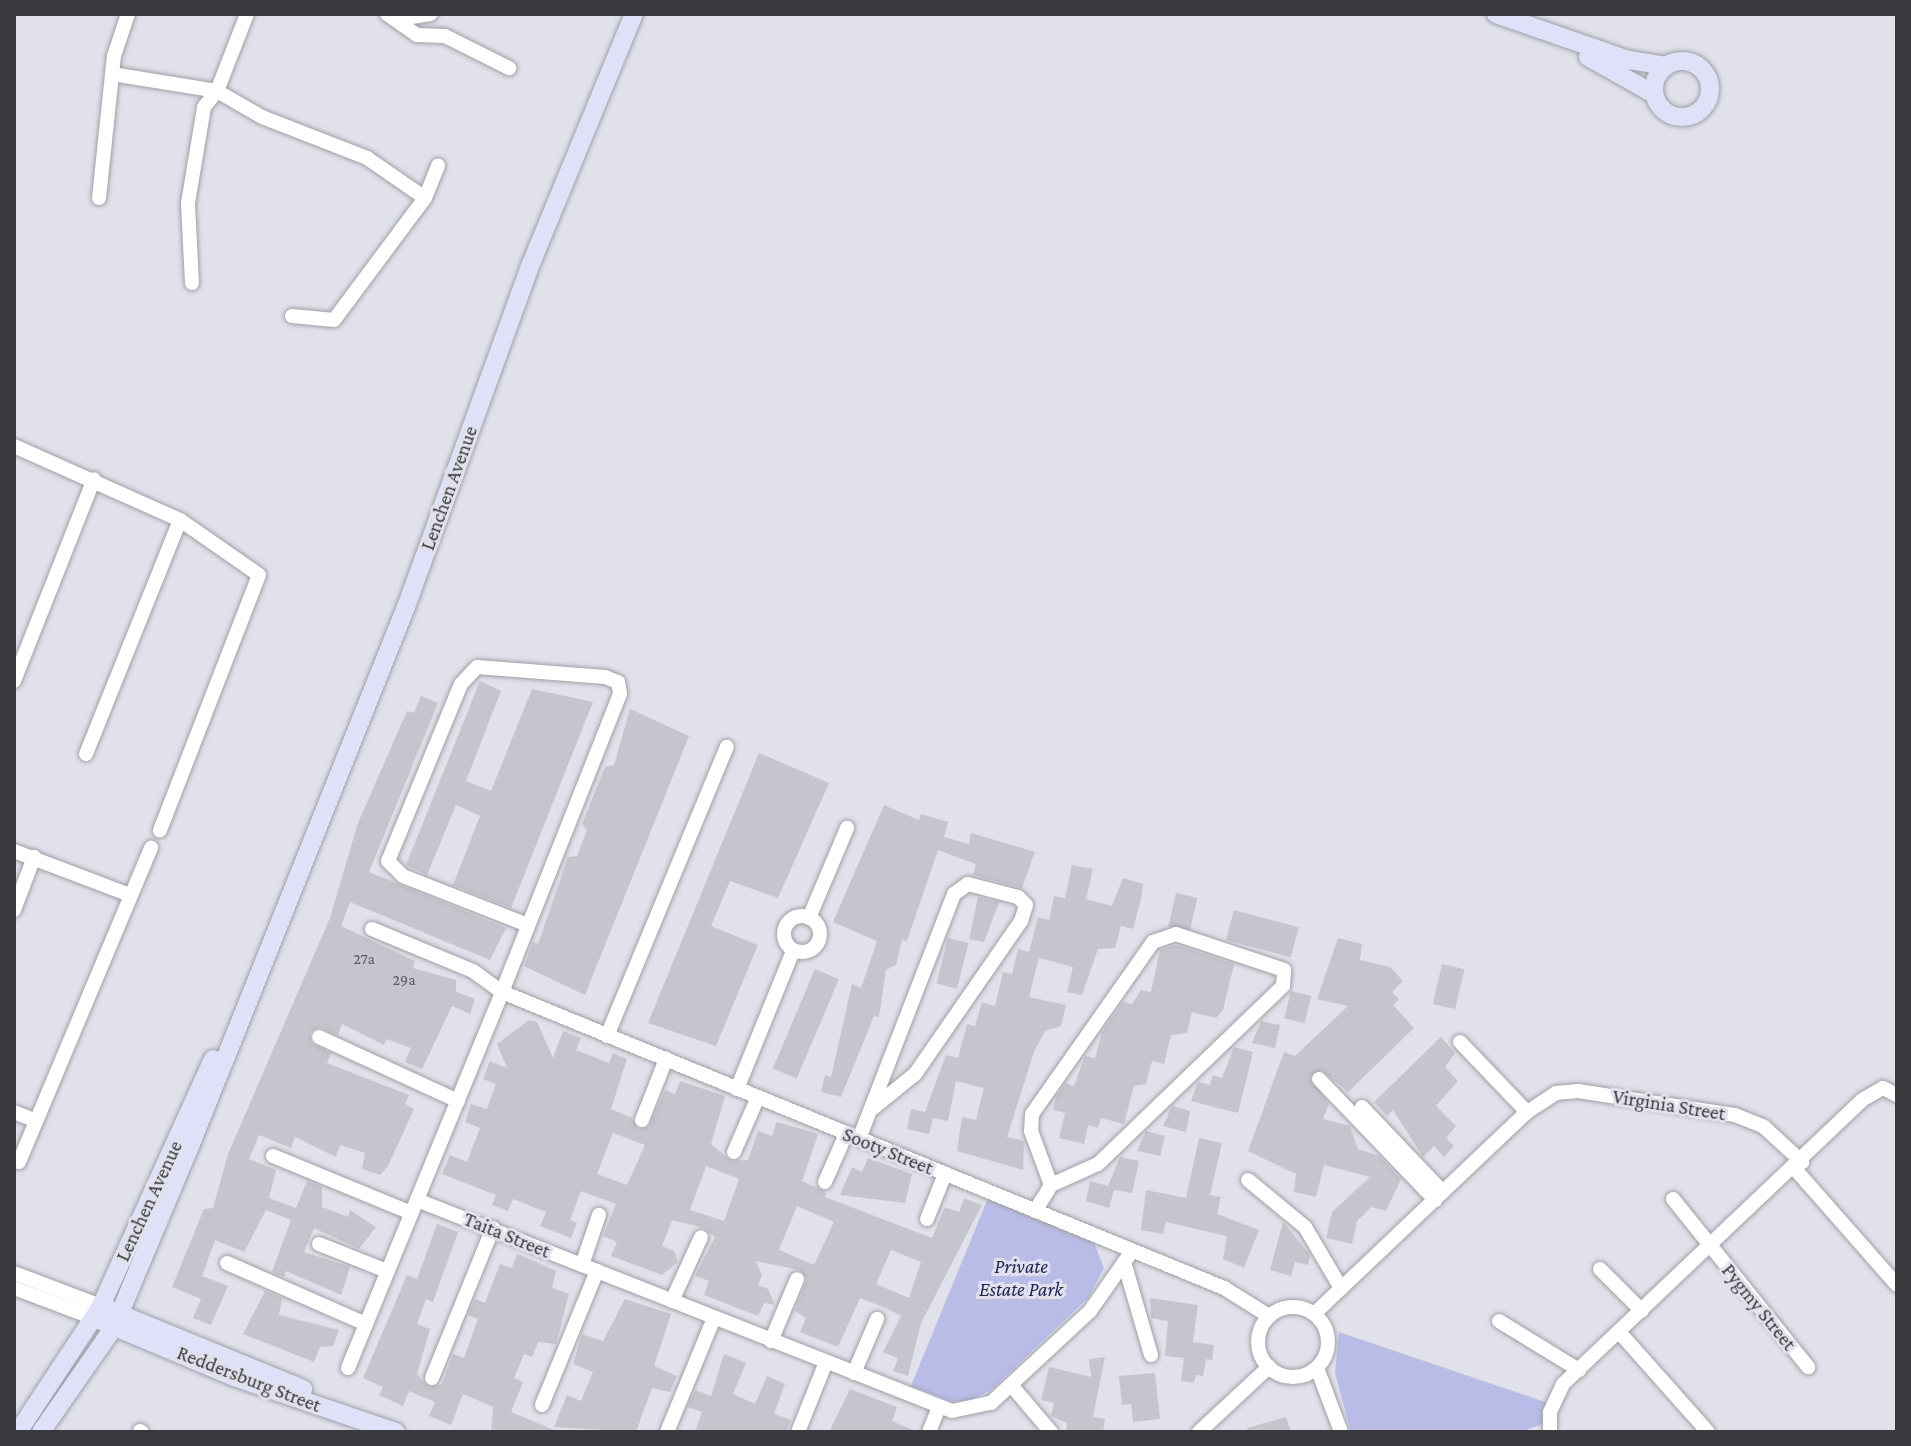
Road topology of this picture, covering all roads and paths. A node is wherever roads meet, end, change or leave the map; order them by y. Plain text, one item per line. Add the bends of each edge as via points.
1 (128, 14) edge
2 (247, 14) edge
3 (431, 14) edge
4 (438, 14) edge
5 (634, 14) edge
6 (1496, 14) edge
7 (393, 17) edge
8 (1543, 33) junction
9 (445, 36) junction
10 (1665, 66) junction
11 (509, 68) dead end
12 (112, 74) junction
13 (217, 91) junction
14 (1654, 94) junction
15 (438, 165) dead end
16 (99, 198) dead end
17 (425, 198) junction
18 (192, 283) dead end
19 (292, 316) dead end
20 (14, 446) edge
21 (94, 479) junction
22 (180, 520) junction
23 (14, 681) edge
24 (727, 747) dead end
25 (86, 754) dead end
26 (847, 828) dead end
27 (160, 830) dead end
28 (151, 848) dead end
29 (14, 851) edge
30 (34, 857) junction
31 (130, 895) junction
32 (14, 910) edge
33 (809, 918) junction
34 (528, 925) junction
35 (372, 929) dead end
36 (793, 951) junction
37 (263, 960) junction
38 (502, 992) junction
39 (607, 1036) junction
40 (319, 1037) dead end
41 (1460, 1042) dead end
42 (666, 1059) junction
43 (1319, 1079) dead end
44 (737, 1089) junction
45 (1897, 1095) edge
46 (758, 1097) junction
47 (458, 1101) junction
48 (1362, 1107) dead end
49 (873, 1108) junction
50 (14, 1112) edge
51 (1527, 1112) junction
52 (34, 1120) junction
53 (642, 1120) dead end
54 (852, 1136) junction
55 (734, 1152) dead end
56 (273, 1156) dead end
57 (19, 1162) dead end
58 (1798, 1165) junction
59 (945, 1174) junction
60 (1248, 1180) dead end
61 (825, 1182) dead end
62 (1051, 1185) junction
63 (1439, 1196) junction
64 (1673, 1199) dead end
65 (414, 1206) junction
66 (1035, 1211) junction
67 (599, 1215) dead end
68 (927, 1219) dead end
69 (493, 1228) junction
70 (701, 1237) dead end
71 (319, 1244) dead end
72 (1710, 1247) junction
73 (1128, 1257) junction
74 (227, 1263) dead end
75 (582, 1265) junction
76 (1600, 1269) dead end
77 (387, 1271) junction
78 (597, 1271) junction
79 (14, 1273) edge
80 (797, 1279) dead end
81 (1897, 1285) edge
82 (14, 1288) edge
83 (1341, 1288) junction
84 (672, 1301) junction
85 (1642, 1311) junction
86 (98, 1312) junction
87 (1314, 1314) junction
88 (1269, 1316) junction
89 (714, 1318) junction
90 (877, 1319) dead end
91 (117, 1320) junction
92 (1499, 1321) dead end
93 (366, 1324) junction
94 (1620, 1333) junction
95 (771, 1341) junction
96 (1151, 1355) dead end
97 (826, 1362) junction
98 (1269, 1367) junction
99 (1808, 1367) dead end
100 (348, 1368) dead end
101 (1317, 1368) junction
102 (1579, 1370) junction
103 (854, 1373) junction
104 (432, 1378) dead end
105 (1011, 1385) junction
106 (542, 1405) dead end
107 (939, 1407) junction
108 (391, 1430) edge
109 (18, 1432) edge
110 (41, 1432) edge
111 (667, 1432) edge
112 (798, 1432) edge
113 (929, 1432) edge
114 (1051, 1432) edge
115 (1199, 1432) edge
116 (1341, 1432) edge
117 (1550, 1432) edge
118 (1708, 1432) edge

1 - 12 street
2 - 13 street
3 - 7 street
4 - 9 street
5 - 37 main road, Lenchen Avenue via 528,271 406,607
6 - 8 main road
7 - 9 street via 417,35
8 - 10 main road
8 - 14 main road
9 - 11 street
10 - 14 main road
10 - 14 main road via 1695,63 1708,77 1709,96 1698,112 1680,117 1664,111
12 - 13 street
12 - 16 street
13 - 17 street via 262,117 367,158
13 - 18 street via 204,107 188,203
15 - 17 street
17 - 19 street via 334,320
20 - 21 street
21 - 22 street
21 - 23 street
22 - 25 street
22 - 27 street via 250,564 259,580
24 - 39 street
26 - 33 street
28 - 31 street
29 - 30 street
30 - 31 street
30 - 32 street
31 - 52 street
33 - 36 street via 792,919 784,929
33 - 36 street via 820,933 816,945
34 - 34 street via 621,688 605,677 477,667 461,684 388,861 403,876
34 - 38 street
35 - 38 street, Sooty Street via 473,971
36 - 44 street
37 - 86 main road, Lenchen Avenue
37 - 91 main road, Lenchen Avenue
38 - 39 street, Sooty Street
38 - 47 street
39 - 42 street, Sooty Street
40 - 47 street
41 - 51 street
42 - 44 street, Sooty Street
42 - 53 street
43 - 63 street
44 - 46 street, Sooty Street
45 - 58 street, Pygmy Street via 1883,1088 1870,1095
46 - 54 street, Sooty Street
46 - 55 street
47 - 65 street
48 - 63 street
49 - 49 street via 954,894 968,884 1018,897 1026,905 1021,921 915,1074
49 - 54 street
50 - 52 street
51 - 58 street, Virginia Street via 1556,1093 1578,1091 1718,1111 1764,1127
51 - 63 street, Virginia Street
52 - 57 street
54 - 59 street, Sooty Street
54 - 61 street
56 - 65 street
58 - 72 street, Pygmy Street
58 - 81 street
59 - 66 street, Sooty Street
59 - 68 street
60 - 83 street via 1305,1227
62 - 62 street via 1031,1131 1032,1114 1153,942 1176,934 1284,970 1283,986 1098,1164
62 - 66 street
63 - 83 street, Virginia Street
64 - 72 street
65 - 69 street, Taita Street
65 - 77 street
66 - 73 street, Sooty Street
67 - 75 street
69 - 75 street, Taita Street
69 - 104 street
70 - 84 street
71 - 77 street
72 - 85 street, Pygmy Street
72 - 99 street, Pygmy Street
73 - 88 street, Sooty Street via 1232,1292
73 - 96 street
73 - 105 street, Taita Street via 1090,1311
74 - 93 street
75 - 78 street, Taita Street
76 - 85 street
77 - 93 street
78 - 84 street, Taita Street
78 - 106 street
79 - 86 street
80 - 95 street
82 - 86 street
83 - 87 street, Virginia Street
84 - 89 street, Taita Street
85 - 94 street, Pygmy Street
86 - 91 main road, Reddersburg Street
86 - 109 main road, Lenchen Avenue
87 - 88 street via 1291,1307
87 - 101 street via 1327,1335
88 - 98 street via 1258,1338
89 - 95 street, Taita Street
89 - 111 street
90 - 103 street
91 - 108 main road, Reddersburg Street via 234,1377
91 - 110 main road, Lenchen Avenue
92 - 102 street
93 - 100 street
94 - 102 street, Pygmy Street
94 - 118 street
95 - 97 street, Taita Street
97 - 103 street, Taita Street
97 - 112 street
98 - 101 street via 1295,1377
98 - 115 street
101 - 116 street
102 - 117 street, Pygmy Street via 1558,1392
103 - 107 street, Taita Street
105 - 107 street, Taita Street via 982,1408
105 - 114 street
107 - 113 street

